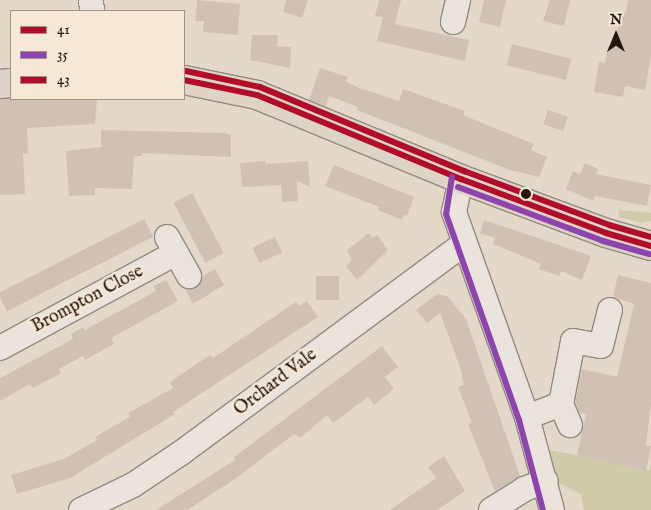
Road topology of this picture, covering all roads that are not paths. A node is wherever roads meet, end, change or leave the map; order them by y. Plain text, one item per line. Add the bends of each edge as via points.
1 (185, 80) edge
2 (461, 179) junction
3 (463, 244) junction
4 (651, 246) edge
5 (189, 276) dead end
6 (610, 310) dead end
7 (0, 348) edge
8 (527, 417) junction
9 (546, 481) junction
10 (81, 510) edge
11 (491, 510) edge
12 (552, 510) edge

1 - 2 main road via 257,95
2 - 3 street via 454,212
2 - 4 main road via 606,233
3 - 8 street
3 - 10 street, Orchard Vale via 181,453 132,485
5 - 7 street, Brompton Close via 172,245
6 - 8 street via 601,346 574,341 565,414
8 - 9 street
9 - 11 street via 524,489
9 - 12 street

